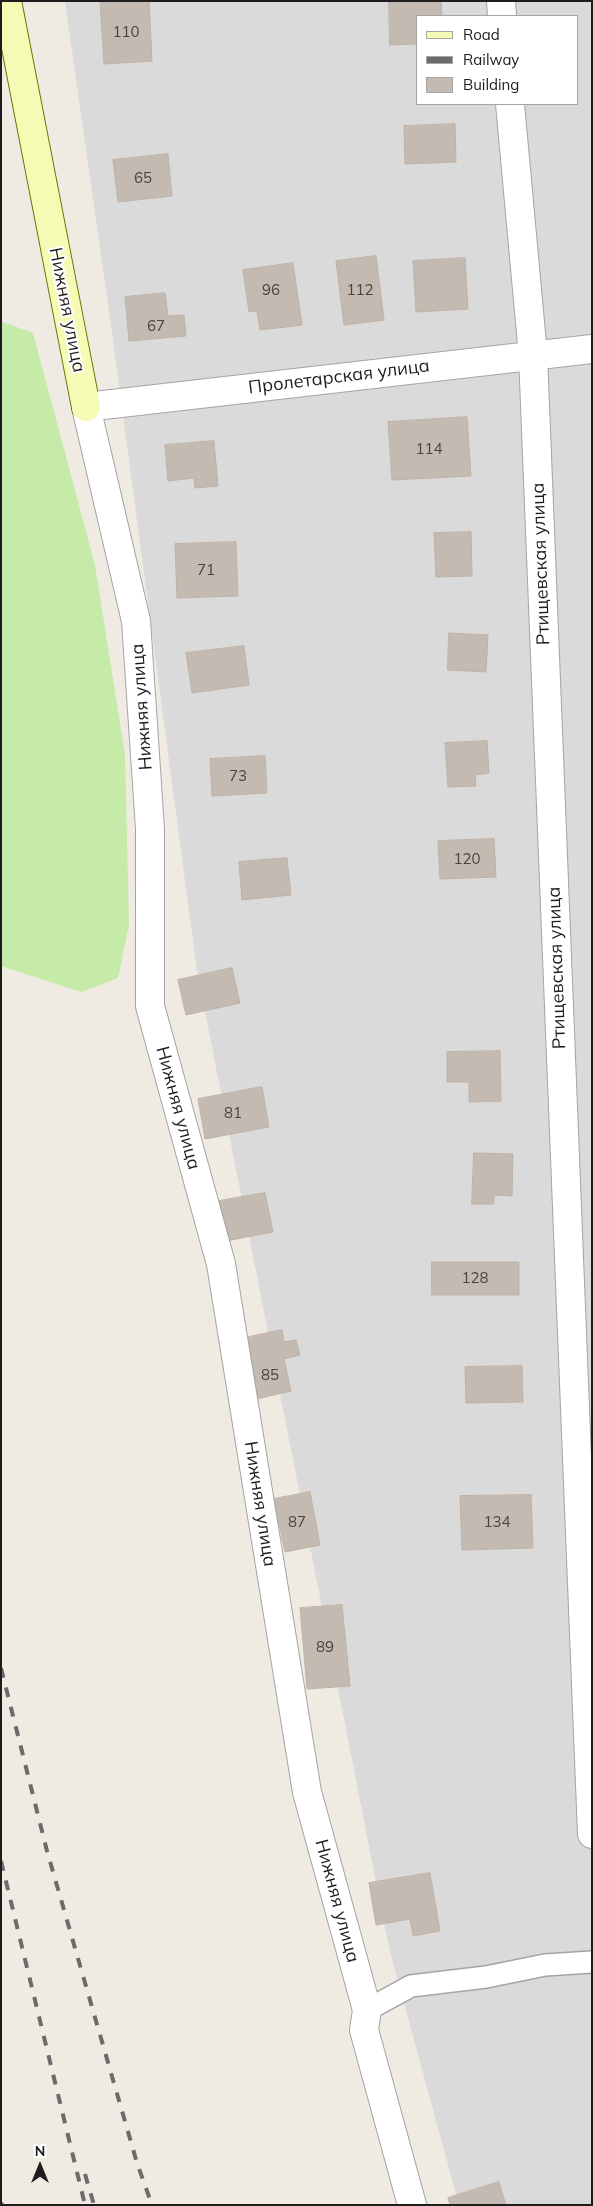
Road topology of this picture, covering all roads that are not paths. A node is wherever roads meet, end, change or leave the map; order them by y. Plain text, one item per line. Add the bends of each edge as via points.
1 (7, 1) edge
2 (501, 1) edge
3 (502, 15) edge
4 (510, 105) edge
5 (592, 349) edge
6 (533, 355) junction
7 (86, 407) junction
8 (592, 1834) edge
9 (592, 1962) edge
10 (367, 2010) junction
11 (412, 2205) edge

1 - 7 street, Нижняя улица
2 - 3 street
4 - 6 street, Ртищевская улица
5 - 6 street, Пролетарская улица
6 - 7 street, Пролетарская улица
6 - 8 street, Ртищевская улица
7 - 10 street, Нижняя улица via 136,621 150,829 150,1006 221,1264 307,1792
9 - 10 lane via 545,1965 486,1977 411,1986
10 - 11 street, Нижняя улица via 364,2030

